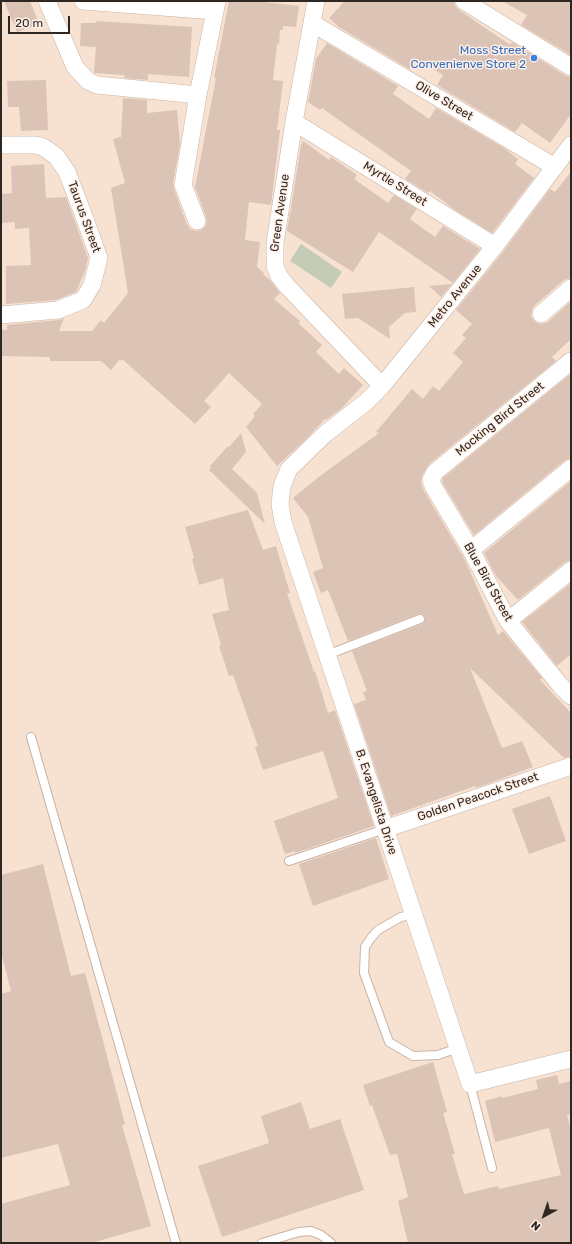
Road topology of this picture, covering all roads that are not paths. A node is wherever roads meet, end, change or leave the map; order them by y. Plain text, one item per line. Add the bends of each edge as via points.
1 (48, 1) edge
2 (83, 1) edge
3 (316, 1) edge
4 (464, 1) edge
5 (216, 6) edge
6 (312, 24) junction
7 (571, 66) edge
8 (198, 94) junction
9 (294, 122) junction
10 (1, 145) edge
11 (571, 145) edge
12 (554, 167) junction
13 (196, 221) dead end
14 (495, 246) junction
15 (571, 288) edge
16 (542, 314) dead end
17 (1, 315) edge
18 (571, 361) edge
19 (382, 386) junction
20 (326, 434) joint
21 (571, 468) edge
22 (432, 480) joint
23 (471, 550) junction
24 (571, 570) edge
25 (420, 619) dead end
26 (508, 621) junction
27 (327, 655) junction
28 (567, 686) edge
29 (31, 737) dead end
30 (571, 766) edge
31 (385, 829) junction
32 (289, 861) dead end
33 (414, 914) junction
34 (458, 1048) junction
35 (571, 1059) edge
36 (470, 1084) junction
37 (492, 1168) dead end
38 (176, 1243) edge
39 (262, 1243) edge
40 (331, 1243) edge

1 - 8 street via 75,67 88,81 97,85
2 - 5 street
3 - 6 street, Green Avenue
4 - 7 street
5 - 8 street
6 - 9 street, Green Avenue
6 - 12 street, Olive Street
8 - 13 street via 183,185
9 - 14 street, Myrtle Street
9 - 19 street, Green Avenue via 275,243 275,266 287,286
10 - 17 street, Taurus Street via 36,145 48,150 60,160 67,172 99,258 92,285 83,300 58,310
11 - 12 street, Metro Avenue
12 - 14 street, Metro Avenue
14 - 19 street, Metro Avenue
15 - 16 street
18 - 22 street, Mocking Bird Street via 436,472
19 - 20 street, Metro Avenue
20 - 27 street, B. Evangelista Drive via 289,469 282,486 280,504 283,522
21 - 23 street
22 - 23 street, Blue Bird Street via 433,486
23 - 26 street, Blue Bird Street
24 - 26 street
25 - 27 lane
26 - 28 street, Blue Bird Street
27 - 31 street, B. Evangelista Drive
29 - 38 lane
30 - 31 street, Golden Peacock Street
31 - 32 lane
31 - 33 street, B. Evangelista Drive
33 - 34 street, B. Evangelista Drive
33 - 34 lane via 390,923 371,938 365,947 364,973 389,1042 413,1056 438,1055
34 - 36 street, B. Evangelista Drive
35 - 36 street
36 - 37 lane
39 - 40 lane via 311,1231 321,1234

